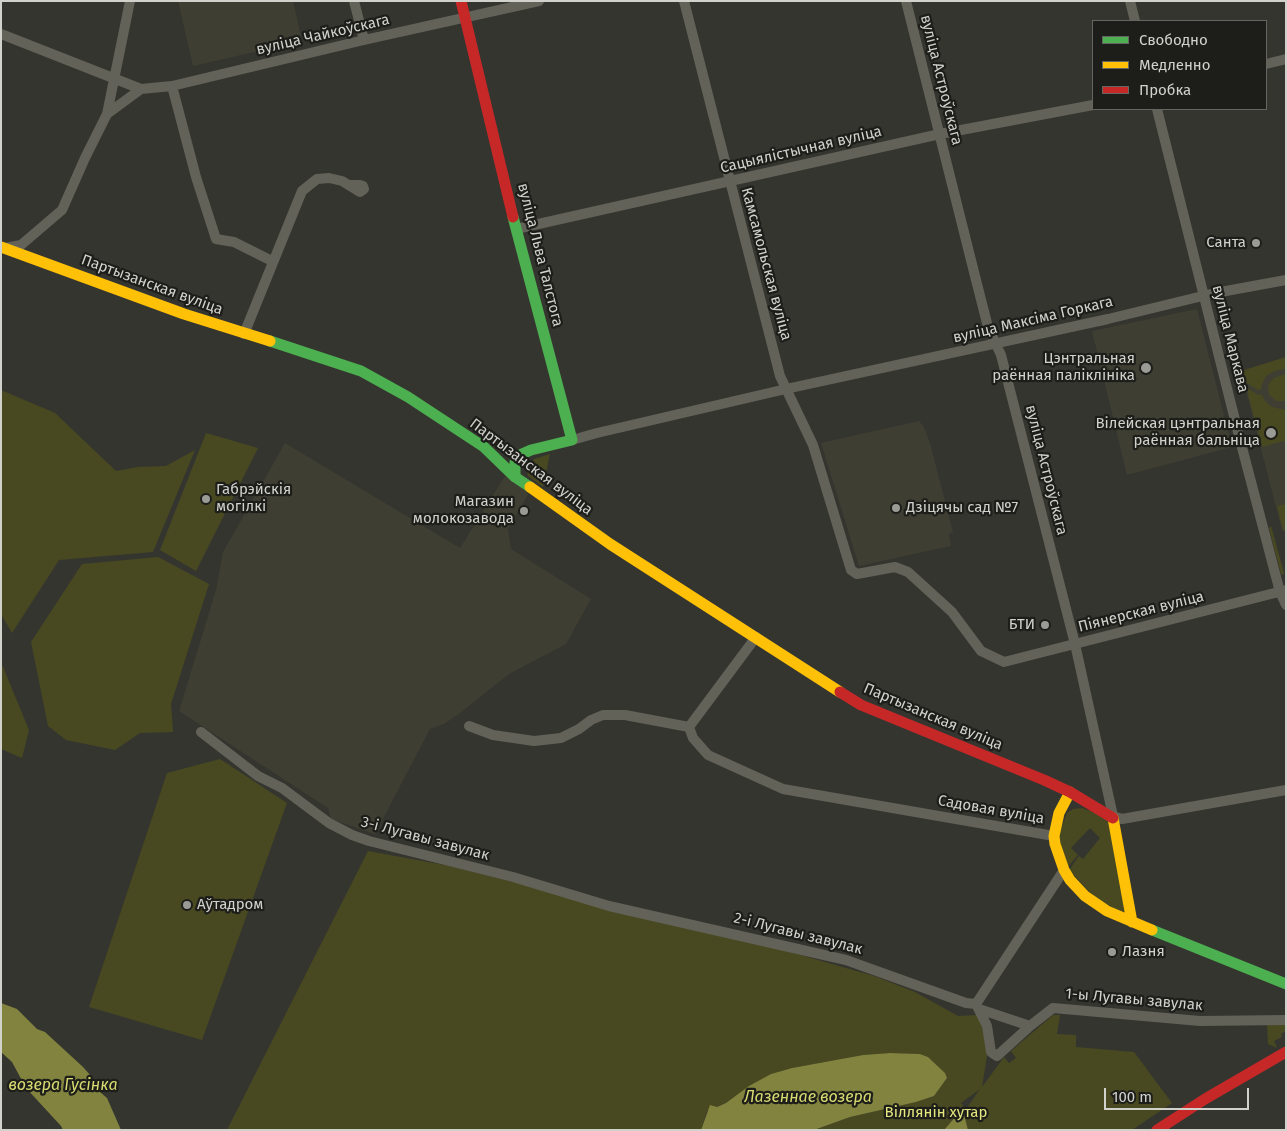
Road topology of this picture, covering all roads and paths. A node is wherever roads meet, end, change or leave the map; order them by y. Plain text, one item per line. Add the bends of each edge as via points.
1 (130, 1) edge
2 (354, 1) edge
3 (461, 1) edge
4 (539, 1) edge
5 (684, 1) edge
6 (906, 1) edge
7 (1130, 1) edge
8 (465, 17) junction
9 (1135, 20) edge
10 (1, 34) edge
11 (364, 40) junction
12 (1286, 59) edge
13 (1267, 64) edge
14 (115, 79) junction
15 (172, 86) junction
16 (141, 89) junction
17 (1092, 104) edge
18 (1157, 110) edge
19 (107, 114) junction
20 (940, 134) junction
21 (729, 182) junction
22 (350, 185) dead end
23 (516, 229) junction
24 (3, 247) edge
25 (272, 261) junction
26 (1286, 280) edge
27 (1204, 295) junction
28 (244, 334) junction
29 (995, 343) junction
30 (786, 389) junction
31 (572, 440) junction
32 (484, 447) junction
33 (531, 450) junction
34 (515, 477) junction
35 (1283, 591) edge
36 (1286, 605) edge
37 (756, 637) junction
38 (1075, 644) junction
39 (469, 726) dead end
40 (689, 727) junction
41 (201, 732) dead end
42 (1286, 790) edge
43 (1070, 792) junction
44 (1112, 816) junction
45 (1054, 836) junction
46 (1064, 870) junction
47 (609, 906) joint
48 (1132, 922) junction
49 (1286, 984) edge
50 (977, 1007) junction
51 (1286, 1020) edge
52 (1030, 1026) junction
53 (1286, 1052) edge
54 (1157, 1130) edge

1 - 14 street
2 - 11 street
3 - 8 main road, вуліца Льва Талстога
4 - 8 street, вуліца Чайкоўскага
5 - 21 street, Камсамольская вуліца
6 - 20 street, вуліца Астроўскага
7 - 9 street
8 - 11 street, вуліца Чайкоўскага
8 - 23 main road, вуліца Льва Талстога
10 - 14 street, вуліца Чайкоўскага
11 - 15 street, вуліца Чайкоўскага
12 - 13 street
14 - 16 street, вуліца Чайкоўскага
14 - 19 street
15 - 16 street, вуліца Чайкоўскага
15 - 25 street via 216,239 234,242
16 - 19 street
17 - 20 street, Сацыялістычная вуліца
18 - 27 street, вуліца Маркава
19 - 24 street via 62,210 21,245
20 - 21 street, Сацыялістычная вуліца
20 - 29 street, вуліца Астроўскага via 983,310
21 - 23 street, Сацыялістычная вуліца
21 - 30 street, Камсамольская вуліца
22 - 25 street via 329,178 318,179 306,186 298,196
23 - 31 main road, вуліца Льва Талстога
24 - 28 main road, Партызанская вуліца
25 - 28 street
26 - 27 street, вуліца Максіма Горкага
27 - 29 street, вуліца Максіма Горкага
27 - 35 street, вуліца Маркава via 1239,436
28 - 32 main road, Партызанская вуліца via 361,372 408,397
29 - 30 street, вуліца Максіма Горкага
29 - 38 street, вуліца Астроўскага via 1001,355
30 - 31 street, вуліца Максіма Горкага
30 - 38 street, Піянерская вуліца via 813,445 851,570 857,574 895,567 908,572 952,612 981,651 1004,662
31 - 33 main road
32 - 33 main road via 501,453
32 - 34 main road, Партызанская вуліца
33 - 34 main road via 516,460
34 - 37 main road, Партызанская вуліца via 610,544
35 - 36 street, вуліца Маркава
35 - 38 street, Піянерская вуліца
37 - 40 street
37 - 43 main road, Партызанская вуліца via 860,705
38 - 44 street, вуліца Астроўскага
39 - 40 street via 493,735 534,741 562,738 603,715 625,715
40 - 45 street, Садовая вуліца via 693,738 708,756 783,789
41 - 47 street, 3-і Лугавы завулак via 258,776 282,788 329,823 352,835
42 - 44 street, Партызанская вуліца via 1122,819
43 - 44 main road, Партызанская вуліца
43 - 45 main road via 1059,813
44 - 48 main road, вуліца Астроўскага
45 - 46 main road, Садовая вуліца
46 - 48 main road, Садовая вуліца via 1085,896
46 - 50 street
47 - 50 street, 2-і Лугавы завулак via 846,960
48 - 49 main road, Садовая вуліца
50 - 52 street, 2-і Лугавы завулак
50 - 52 street, 1-ы Лугавы завулак via 987,1026 991,1052 997,1056
51 - 52 street, 1-ы Лугавы завулак via 1200,1021 1053,1008
53 - 54 main road

